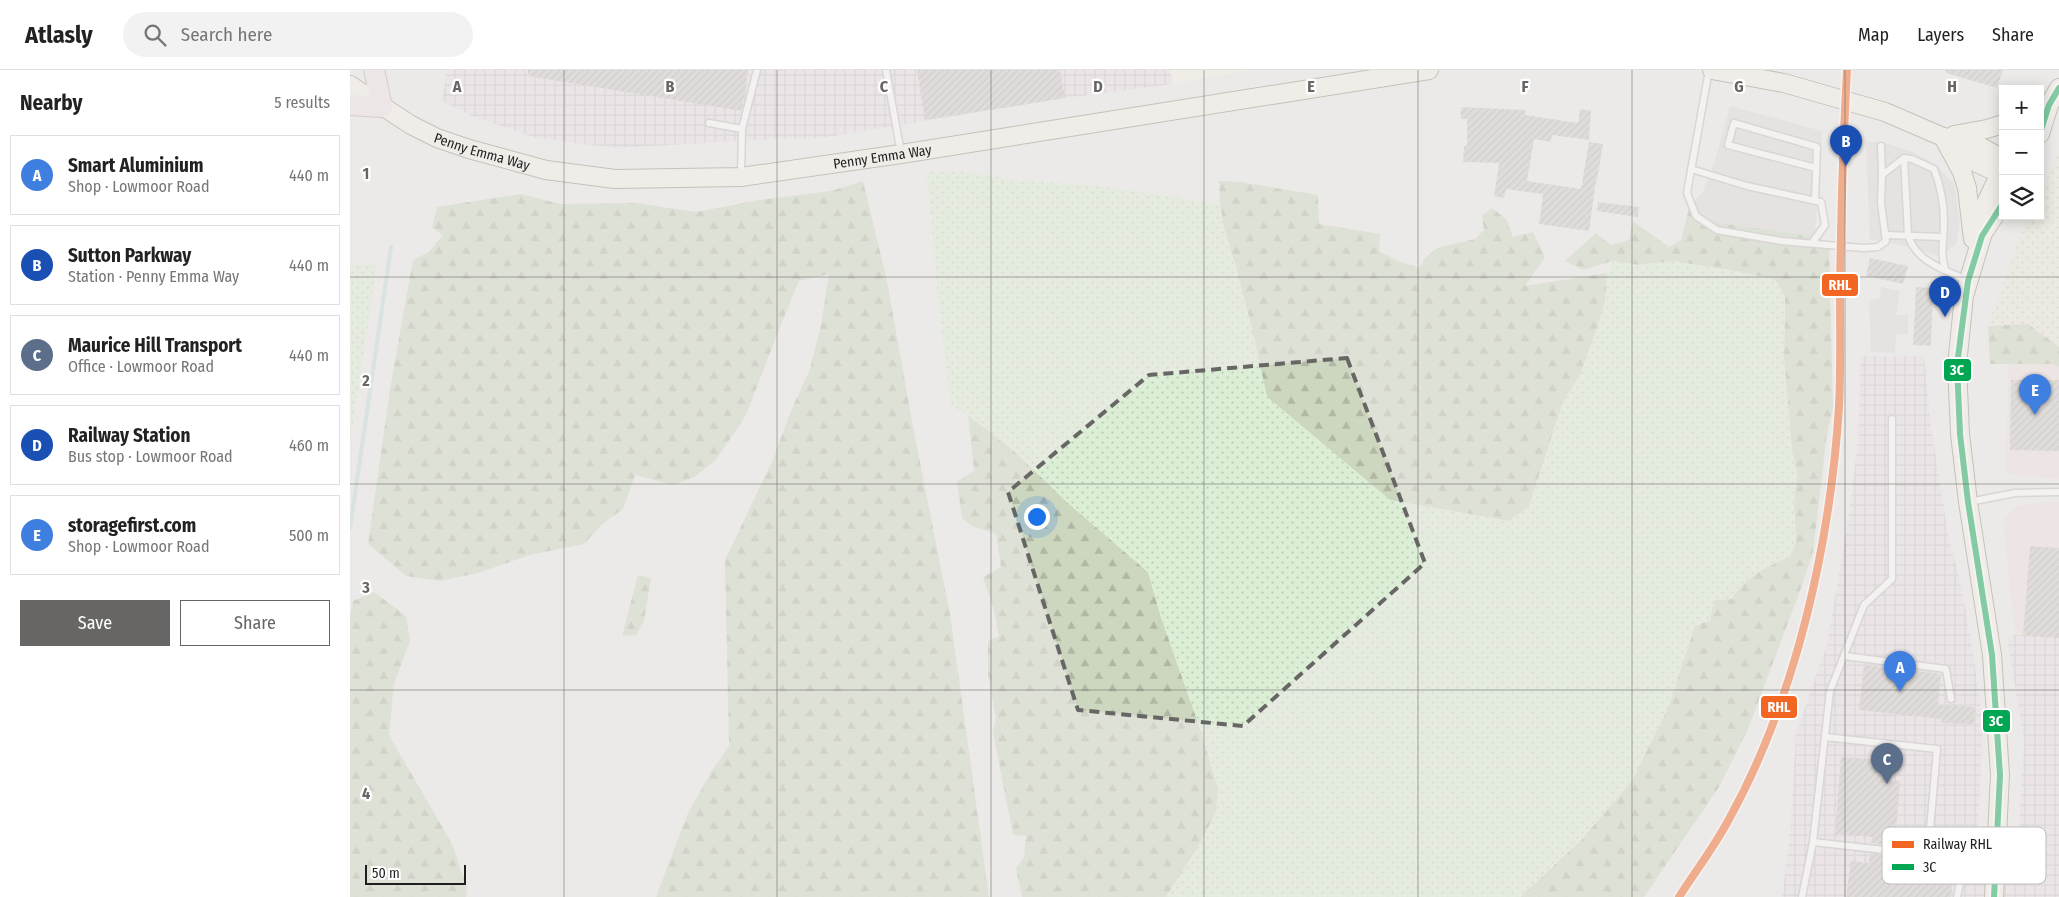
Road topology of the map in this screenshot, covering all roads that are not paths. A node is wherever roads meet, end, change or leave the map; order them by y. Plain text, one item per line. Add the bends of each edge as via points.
1 (374, 70) edge
2 (757, 70) edge
3 (886, 70) edge
4 (1429, 70) edge
5 (1711, 70) edge
6 (350, 85) edge
7 (2059, 88) edge
8 (350, 104) edge
9 (382, 107) junction
10 (2044, 108) edge
11 (709, 123) dead end
12 (1999, 125) edge
13 (742, 129) junction
14 (1943, 137) junction
15 (1881, 146) dead end
16 (901, 154) junction
17 (1904, 158) junction
18 (1999, 166) edge
19 (1816, 168) junction
20 (1691, 169) junction
21 (1882, 175) junction
22 (1999, 175) edge
23 (741, 177) junction
24 (1815, 200) junction
25 (1999, 209) edge
26 (1885, 235) junction
27 (1908, 235) junction
28 (1982, 236) junction
29 (1943, 237) junction
30 (1812, 243) junction
31 (1975, 257) junction
32 (1945, 269) junction
33 (1968, 281) junction
34 (1892, 419) dead end
35 (2059, 492) edge
36 (1968, 502) junction
37 (1844, 656) junction
38 (1951, 698) dead end
39 (1825, 737) junction
40 (1930, 827) edge
41 (1997, 827) edge
42 (1813, 842) junction
43 (1882, 850) edge
44 (1960, 884) edge
45 (1995, 884) edge
46 (1802, 897) edge
47 (1957, 897) edge
48 (1994, 897) edge

1 - 9 highway
2 - 13 lane
3 - 16 lane
4 - 16 main road, Penny Emma Way
5 - 14 main road via 1817,92 1885,112
5 - 20 lane
6 - 9 main road, Penny Emma Way
7 - 10 main road
8 - 9 highway
9 - 23 main road, Penny Emma Way via 437,138 546,170 615,179
11 - 13 lane
12 - 14 main road
13 - 23 lane
14 - 18 main road via 1976,144
14 - 31 main road via 1967,188
15 - 21 lane
16 - 23 main road, Penny Emma Way
17 - 21 lane
17 - 27 lane
17 - 29 lane via 1934,169 1941,186
19 - 19 lane via 1817,146 1734,123 1728,145
19 - 24 lane
20 - 24 lane via 1747,186
20 - 30 lane via 1687,193 1696,216 1717,230
21 - 26 lane
22 - 28 main road via 1984,207
24 - 30 lane via 1821,202 1825,225
25 - 28 main road
26 - 27 lane
26 - 30 lane via 1886,241 1878,247
27 - 29 lane
27 - 32 lane via 1915,251 1931,264
28 - 31 main road
29 - 32 lane via 1941,256
31 - 33 main road
32 - 33 lane
33 - 36 main road via 1957,365 1960,434
34 - 37 lane via 1892,579 1864,605
35 - 36 lane via 2014,493
36 - 41 main road via 1992,655 2000,774
37 - 38 lane via 1946,669
37 - 39 lane via 1830,691
39 - 40 lane via 1938,749
39 - 42 lane
42 - 43 lane
42 - 46 lane
44 - 47 lane
45 - 48 main road

